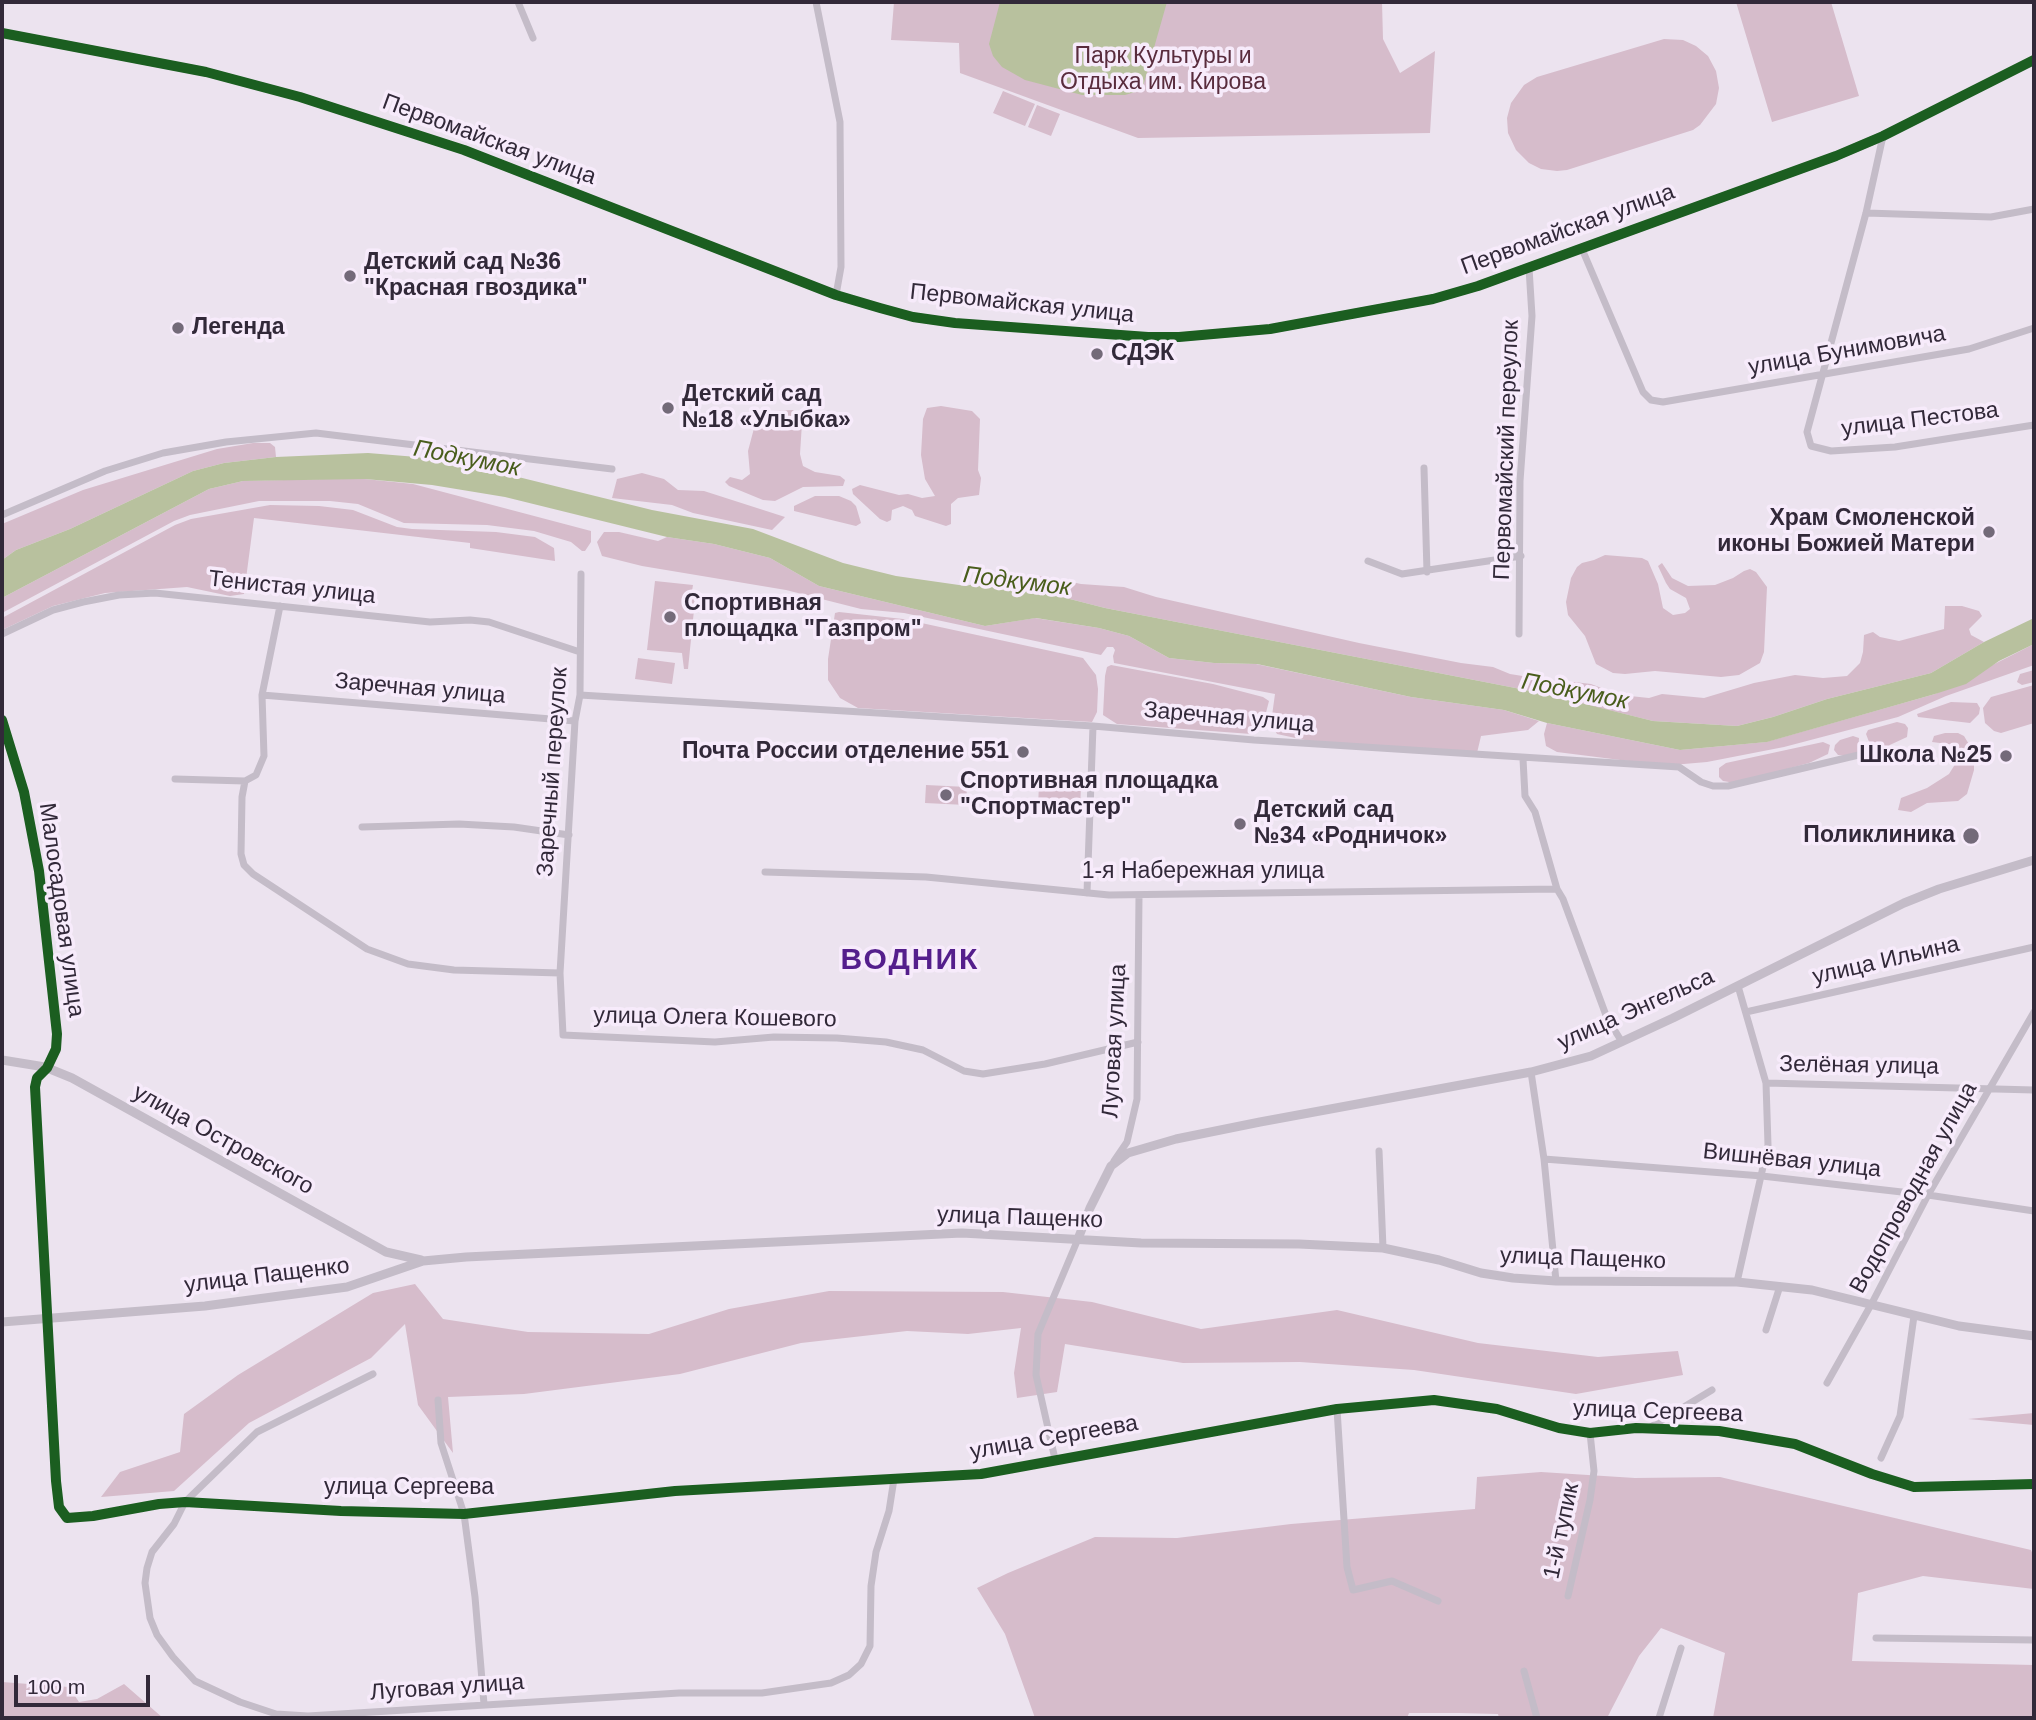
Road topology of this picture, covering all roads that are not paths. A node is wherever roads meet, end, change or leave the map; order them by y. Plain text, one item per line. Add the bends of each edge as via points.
1 (518, 2) edge
2 (816, 2) edge
3 (2, 33) edge
4 (533, 38) dead end
5 (2034, 60) edge
6 (1883, 136) junction
7 (2034, 209) edge
8 (1866, 213) junction
9 (1582, 249) junction
10 (1529, 268) junction
11 (836, 295) junction
12 (2034, 328) edge
13 (1822, 375) junction
14 (2034, 425) edge
15 (1424, 468) dead end
16 (612, 469) dead end
17 (2, 515) edge
18 (1521, 556) junction
19 (1368, 561) dead end
20 (1427, 572) junction
21 (581, 573) dead end
22 (280, 606) junction
23 (2, 634) edge
24 (1519, 634) dead end
25 (580, 652) junction
26 (262, 695) junction
27 (580, 695) junction
28 (2, 720) edge
29 (575, 721) junction
30 (1093, 726) junction
31 (1867, 753) dead end
32 (1523, 759) junction
33 (175, 779) dead end
34 (245, 781) junction
35 (362, 827) dead end
36 (569, 835) junction
37 (2034, 860) edge
38 (765, 872) dead end
39 (1557, 889) junction
40 (1087, 893) junction
41 (1139, 896) junction
42 (2034, 947) edge
43 (560, 973) junction
44 (1738, 986) junction
45 (1746, 1012) junction
46 (2034, 1012) edge
47 (1138, 1042) junction
48 (1622, 1042) junction
49 (2, 1060) edge
50 (47, 1068) junction
51 (1531, 1072) junction
52 (1766, 1083) junction
53 (1991, 1089) junction
54 (2034, 1090) edge
55 (1129, 1136) junction
56 (1150, 1146) junction
57 (1379, 1151) dead end
58 (1544, 1159) junction
59 (1114, 1162) junction
60 (1762, 1176) junction
61 (1928, 1195) junction
62 (2034, 1210) edge
63 (1078, 1239) junction
64 (1383, 1248) junction
65 (423, 1261) junction
66 (1556, 1281) junction
67 (1737, 1282) junction
68 (1780, 1286) junction
69 (1872, 1303) junction
70 (1914, 1315) junction
71 (47, 1316) junction
72 (2, 1322) edge
73 (1766, 1330) dead end
74 (2034, 1336) edge
75 (373, 1374) dead end
76 (1827, 1383) dead end
77 (1712, 1390) dead end
78 (438, 1400) dead end
79 (1337, 1409) junction
80 (1648, 1428) junction
81 (1590, 1433) junction
82 (1881, 1458) dead end
83 (1055, 1459) junction
84 (894, 1479) junction
85 (2034, 1484) edge
86 (185, 1502) junction
87 (464, 1514) junction
88 (67, 1518) joint
89 (1568, 1596) dead end
90 (1438, 1601) dead end
91 (1877, 1638) dead end
92 (2034, 1640) edge
93 (1681, 1648) dead end
94 (1524, 1671) dead end
95 (484, 1704) junction
96 (276, 1716) edge
97 (1537, 1718) edge
98 (1659, 1718) edge

1 - 4 street
2 - 11 street via 840,122 841,267
3 - 11 street, Первомайская улица via 252,82 544,180
5 - 6 street, Первомайская улица
6 - 8 street
6 - 9 street, Первомайская улица
7 - 8 street via 1991,217
8 - 13 street
9 - 10 street, Первомайская улица
9 - 13 street, улица Бунимовича via 1643,392 1651,400 1663,402
10 - 11 street, Первомайская улица via 1382,310 1270,329 1179,337 955,323 913,317
10 - 18 street, Первомайский переулок via 1532,316 1520,481
12 - 13 street, улица Бунимовича via 1969,349
13 - 14 street, улица Пестова via 1807,432 1811,446 1831,451
15 - 20 street
16 - 17 street via 316,433 163,453 106,471
18 - 20 street
18 - 24 street, Первомайский переулок
19 - 20 street via 1402,574
21 - 25 street, Заречный переулок
22 - 23 street, Тенистая улица via 155,593 119,595 52,610
22 - 25 street, Тенистая улица via 430,622 489,622
22 - 26 street
25 - 27 street, Заречный переулок
26 - 29 street, Заречная улица
26 - 34 street via 264,756 256,775
27 - 29 street, Заречный переулок
27 - 30 street, Заречная улица
28 - 50 street, Малосадовая улица via 24,792 39,871 57,1034
29 - 36 street, Заречный переулок
30 - 32 street, Заречная улица
30 - 40 street
31 - 32 street, Заречная улица via 1728,786 1701,782 1679,768
32 - 39 street via 1525,796 1535,812
33 - 34 street
34 - 43 street via 241,820 244,865 367,948 408,964
35 - 36 street via 459,824
36 - 43 street, Заречный переулок
37 - 44 street, улица Энгельса via 1904,903
38 - 40 street, 1-я Набережная улица via 926,877
39 - 41 street, 1-я Набережная улица
39 - 48 street via 1607,1018
40 - 41 street, 1-я Набережная улица
41 - 47 street, Луговая улица
42 - 45 street, улица Ильина
43 - 47 street, улица Олега Кошевого via 563,1035 715,1042 774,1037 886,1042 923,1050 964,1071 983,1074 1045,1065
44 - 45 street
44 - 48 street, улица Энгельса
45 - 52 street
46 - 53 street, Водопроводная улица
47 - 55 street, Луговая улица via 1137,1099
48 - 51 street, улица Энгельса via 1591,1056
49 - 50 street, улица Островского
50 - 65 street, улица Островского via 386,1252
50 - 71 street, Малосадовая улица via 35,1087
51 - 56 street, улица Энгельса
51 - 58 street
52 - 53 street, Зелёная улица
52 - 60 street via 1768,1145
53 - 54 street, Зелёная улица
53 - 61 street, Водопроводная улица
55 - 56 street via 1138,1146
55 - 59 street, Луговая улица
56 - 59 street, улица Энгельса
57 - 64 street
58 - 60 street, Вишнёвая улица
58 - 66 street
59 - 63 street, Луговая улица
60 - 61 street, Вишнёвая улица
60 - 67 street
61 - 62 street, Вишнёвая улица
61 - 69 street, Водопроводная улица
63 - 64 street, улица Пащенко
63 - 65 street, улица Пащенко via 935,1233
63 - 83 street, Луговая улица via 1038,1335 1037,1375
64 - 66 street, улица Пащенко via 1480,1273
65 - 71 street, улица Пащенко via 347,1287 205,1306
66 - 67 street, улица Пащенко
67 - 68 street, улица Пащенко
68 - 69 street, улица Пащенко
68 - 73 street
69 - 70 street, улица Пащенко
69 - 76 street, Водопроводная улица
70 - 74 street, улица Пащенко
70 - 82 street via 1900,1416
71 - 72 street, улица Пащенко
71 - 88 street, Малосадовая улица via 57,1497
75 - 86 street, Луговая улица via 257,1432
77 - 80 street
78 - 87 street via 441,1443
79 - 81 street, улица Сергеева via 1434,1400 1497,1409
79 - 83 street, улица Сергеева
79 - 90 street via 1353,1590 1392,1581
80 - 81 street, улица Сергеева
80 - 85 street, улица Сергеева via 1719,1431 1795,1444 1914,1487
81 - 89 street, 1-й тупик via 1594,1471
83 - 84 street, улица Сергеева via 981,1474
84 - 87 street, улица Сергеева via 675,1491
84 - 95 street, Луговая улица via 871,1586 870,1646 849,1675 831,1683 762,1693
86 - 87 street, улица Сергеева
86 - 88 street, улица Сергеева
86 - 96 street, Луговая улица via 152,1552 147,1568 146,1600 157,1635 195,1681
87 - 95 street
91 - 92 street
93 - 98 street
94 - 97 street
95 - 96 street, Луговая улица

